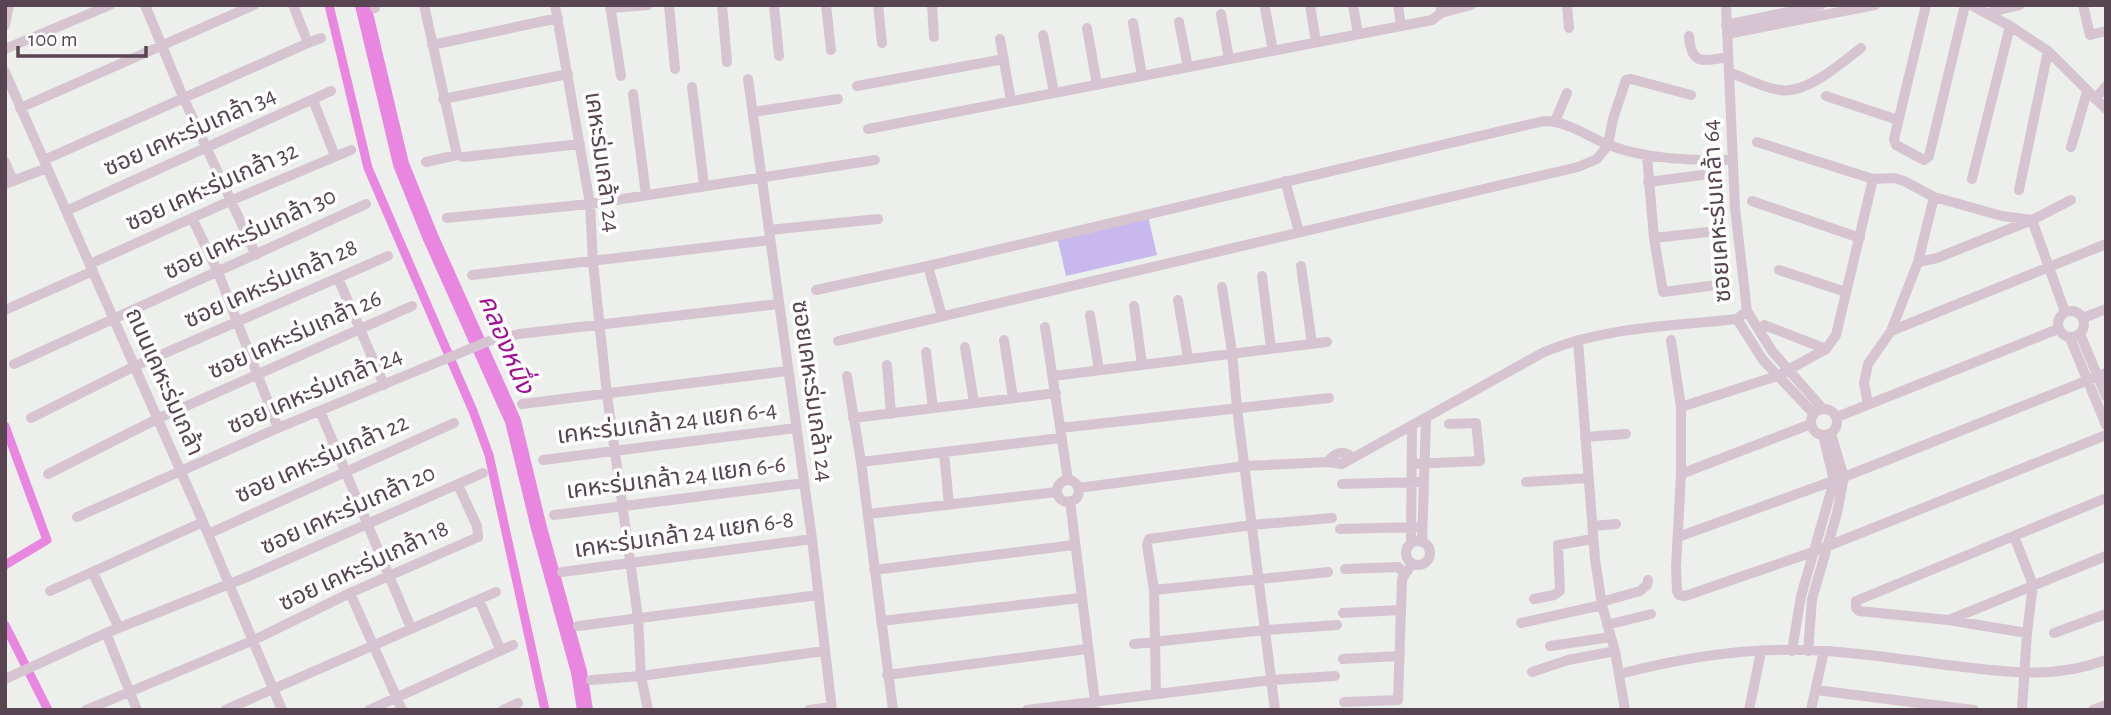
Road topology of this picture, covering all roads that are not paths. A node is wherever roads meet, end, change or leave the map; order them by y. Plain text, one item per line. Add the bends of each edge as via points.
1 (9, 5) edge
2 (110, 5) edge
3 (145, 5) edge
4 (254, 5) edge
5 (293, 5) edge
6 (424, 5) edge
7 (555, 5) edge
8 (648, 5) edge
9 (668, 5) edge
10 (722, 5) edge
11 (774, 5) edge
12 (826, 5) edge
13 (878, 5) edge
14 (932, 5) edge
15 (1310, 5) edge
16 (1353, 5) edge
17 (1398, 5) edge
18 (1471, 5) edge
19 (1567, 5) edge
20 (1726, 5) edge
21 (1821, 5) edge
22 (1875, 5) edge
23 (1926, 5) edge
24 (1965, 5) edge
25 (1971, 5) edge
26 (2020, 5) edge
27 (2083, 5) edge
28 (610, 6) edge
29 (1265, 8) dead end
30 (1441, 9) edge
31 (1838, 9) edge
32 (1987, 13) junction
33 (1221, 14) dead end
34 (558, 18) junction
35 (1179, 22) dead end
36 (1133, 23) dead end
37 (1756, 24) junction
38 (5, 25) edge
39 (1401, 26) junction
40 (2010, 26) junction
41 (1087, 28) dead end
42 (1569, 28) dead end
43 (1726, 30) junction
44 (2106, 31) edge
45 (1043, 34) dead end
46 (1358, 34) junction
47 (1689, 36) dead end
48 (934, 37) dead end
49 (321, 38) dead end
50 (1000, 39) dead end
51 (308, 43) junction
52 (882, 43) dead end
53 (1316, 43) junction
54 (432, 45) junction
55 (163, 46) junction
56 (1861, 48) dead end
57 (5, 50) edge
58 (831, 50) dead end
59 (1273, 51) junction
60 (2048, 51) junction
61 (779, 56) dead end
62 (1728, 57) junction
63 (1004, 59) junction
64 (1229, 59) junction
65 (727, 62) dead end
66 (1188, 67) junction
67 (675, 69) dead end
68 (5, 72) edge
69 (1729, 72) junction
70 (568, 74) junction
71 (621, 76) dead end
72 (1142, 76) junction
73 (748, 79) dead end
74 (1097, 85) junction
75 (857, 86) dead end
76 (2106, 86) edge
77 (692, 87) dead end
78 (331, 91) dead end
79 (1054, 93) junction
80 (1567, 93) dead end
81 (633, 94) dead end
82 (1691, 95) dead end
83 (1826, 96) dead end
84 (2091, 96) junction
85 (183, 97) junction
86 (443, 99) junction
87 (838, 99) dead end
88 (313, 100) junction
89 (1011, 101) junction
90 (20, 108) junction
91 (2106, 109) edge
92 (753, 112) junction
93 (1898, 120) junction
94 (1555, 121) junction
95 (868, 129) dead end
96 (1757, 142) dead end
97 (580, 144) junction
98 (1608, 145) junction
99 (2071, 147) dead end
100 (206, 148) junction
101 (351, 150) dead end
102 (457, 155) junction
103 (334, 156) junction
104 (1647, 156) junction
105 (876, 160) dead end
106 (1732, 160) junction
107 (5, 162) edge
108 (426, 162) dead end
109 (45, 164) junction
110 (1702, 175) dead end
111 (763, 177) junction
112 (1873, 179) junction
113 (1972, 179) dead end
114 (1285, 181) junction
115 (1648, 182) junction
116 (9, 183) edge
117 (704, 185) junction
118 (2019, 190) dead end
119 (646, 195) junction
120 (1934, 197) junction
121 (2071, 200) dead end
122 (230, 201) junction
123 (1752, 201) dead end
124 (366, 204) dead end
125 (590, 204) junction
126 (66, 211) junction
127 (192, 218) junction
128 (447, 218) dead end
129 (878, 219) dead end
130 (2032, 220) junction
131 (1299, 232) junction
132 (1708, 232) dead end
133 (769, 235) junction
134 (1654, 238) junction
135 (1860, 238) junction
136 (2106, 244) edge
137 (256, 255) junction
138 (388, 256) dead end
139 (593, 262) junction
140 (1918, 262) junction
141 (928, 266) junction
142 (1301, 266) dead end
143 (92, 267) junction
144 (2049, 268) junction
145 (1779, 270) dead end
146 (218, 272) junction
147 (472, 275) dead end
148 (1262, 276) dead end
149 (338, 278) junction
150 (1717, 285) dead end
151 (1222, 287) dead end
152 (816, 290) dead end
153 (1846, 292) junction
154 (1178, 300) dead end
155 (778, 304) junction
156 (412, 306) dead end
157 (1134, 306) dead end
158 (6, 307) edge
159 (2106, 309) edge
160 (1747, 311) junction
161 (2065, 312) junction
162 (1090, 315) dead end
163 (942, 316) junction
164 (2083, 318) junction
165 (114, 319) junction
166 (1737, 319) junction
167 (237, 323) junction
168 (1764, 325) dead end
169 (600, 326) junction
170 (1045, 327) dead end
171 (2058, 329) junction
172 (359, 330) junction
173 (1891, 331) junction
174 (2075, 336) junction
175 (1004, 340) dead end
176 (1577, 340) junction
177 (1671, 340) dead end
178 (838, 341) dead end
179 (1327, 342) dead end
180 (1312, 344) junction
181 (965, 347) dead end
182 (1271, 348) junction
183 (1826, 349) junction
184 (926, 352) dead end
185 (1232, 352) junction
186 (1188, 358) junction
187 (14, 364) dead end
188 (1142, 364) junction
189 (887, 365) dead end
190 (133, 367) junction
191 (1099, 370) junction
192 (1788, 370) junction
193 (787, 371) junction
194 (257, 376) junction
195 (847, 376) dead end
196 (1053, 376) junction
197 (1777, 376) junction
198 (2097, 376) edge
199 (384, 385) junction
200 (1056, 393) junction
201 (607, 394) junction
202 (2106, 396) edge
203 (1013, 398) junction
204 (1329, 398) dead end
205 (974, 403) junction
206 (522, 404) dead end
207 (1868, 404) junction
208 (1681, 407) junction
209 (933, 408) junction
210 (1237, 408) junction
211 (320, 411) junction
212 (891, 414) junction
213 (1816, 416) junction
214 (1837, 417) junction
215 (31, 418) dead end
216 (853, 418) junction
217 (1426, 418) junction
218 (157, 419) junction
219 (454, 423) dead end
220 (1449, 424) dead end
221 (1412, 425) junction
222 (2106, 425) edge
223 (278, 428) junction
224 (796, 428) junction
225 (1061, 433) junction
226 (1626, 434) dead end
227 (1827, 435) junction
228 (2106, 435) edge
229 (1585, 437) junction
230 (614, 451) junction
231 (944, 452) junction
232 (1352, 457) junction
233 (543, 460) dead end
234 (861, 462) junction
235 (1328, 462) junction
236 (1424, 463) junction
237 (1412, 464) junction
238 (1245, 466) junction
239 (181, 471) junction
240 (345, 471) junction
241 (484, 473) dead end
242 (48, 474) dead end
243 (1681, 474) junction
244 (1588, 478) junction
245 (1839, 479) junction
246 (1068, 480) junction
247 (1412, 482) junction
248 (1424, 482) junction
249 (1526, 482) dead end
250 (804, 483) junction
251 (1342, 484) dead end
252 (458, 485) junction
253 (1078, 488) junction
254 (1057, 492) junction
255 (2106, 498) edge
256 (1070, 501) junction
257 (950, 505) junction
258 (622, 507) junction
259 (868, 514) junction
260 (554, 515) dead end
261 (77, 517) dead end
262 (1332, 518) dead end
263 (203, 522) junction
264 (368, 524) junction
265 (1616, 524) dead end
266 (1252, 525) junction
267 (1417, 526) junction
268 (1592, 526) junction
269 (1340, 529) dead end
270 (208, 534) junction
271 (2014, 536) junction
272 (1678, 537) junction
273 (812, 539) junction
274 (1593, 539) junction
275 (1416, 543) junction
276 (1074, 545) junction
277 (1828, 546) junction
278 (1813, 552) junction
279 (2106, 556) edge
280 (629, 563) junction
281 (1345, 569) dead end
282 (1408, 569) junction
283 (874, 570) junction
284 (562, 572) dead end
285 (1328, 572) dead end
286 (93, 573) junction
287 (390, 575) junction
288 (1258, 578) junction
289 (1648, 579) dead end
290 (229, 583) junction
291 (2033, 585) junction
292 (1154, 590) junction
293 (50, 591) dead end
294 (496, 592) dead end
295 (350, 593) junction
296 (819, 595) junction
297 (1080, 598) junction
298 (1534, 599) dead end
299 (479, 600) junction
300 (1602, 604) junction
301 (1401, 610) junction
302 (1343, 613) dead end
303 (1651, 614) dead end
304 (2106, 614) edge
305 (638, 618) junction
306 (1948, 620) junction
307 (881, 621) junction
308 (1521, 623) dead end
309 (578, 625) dead end
310 (1336, 625) dead end
311 (1607, 625) junction
312 (118, 628) junction
313 (411, 628) junction
314 (1265, 630) junction
315 (106, 633) junction
316 (2027, 633) junction
317 (2054, 633) dead end
318 (1611, 637) junction
319 (254, 640) junction
320 (1154, 642) junction
321 (1134, 644) dead end
322 (373, 645) junction
323 (513, 645) dead end
324 (1550, 646) dead end
325 (1087, 649) junction
326 (824, 650) junction
327 (501, 651) junction
328 (1615, 651) junction
329 (1792, 651) junction
330 (1808, 651) junction
331 (1824, 651) junction
332 (1761, 652) junction
333 (1399, 656) junction
334 (1343, 659) dead end
335 (2106, 660) edge
336 (1532, 671) dead end
337 (1620, 674) junction
338 (2024, 674) junction
339 (887, 675) junction
340 (641, 676) junction
341 (1335, 676) dead end
342 (5, 679) edge
343 (591, 680) dead end
344 (1271, 680) junction
345 (273, 689) junction
346 (1816, 690) junction
347 (129, 691) junction
348 (1156, 694) junction
349 (396, 697) junction
350 (1344, 702) dead end
351 (518, 703) dead end
352 (1398, 704) edge
353 (1095, 705) edge
354 (2106, 705) edge
355 (832, 708) edge
356 (86, 710) edge
357 (137, 710) edge
358 (225, 710) edge
359 (282, 710) edge
360 (369, 710) edge
361 (402, 710) edge
362 (503, 710) edge
363 (648, 710) edge
364 (810, 710) edge
365 (893, 710) edge
366 (1027, 710) edge
367 (1275, 710) edge
368 (1625, 710) edge
369 (1749, 710) edge
370 (1811, 710) edge
371 (1974, 710) edge
372 (2022, 710) edge
373 (2093, 710) edge

1 - 38 street
2 - 57 street
3 - 55 street
4 - 55 street
5 - 51 street
6 - 54 street
7 - 34 street, เคหะร่มเกล้า 24
8 - 28 street
9 - 67 street
10 - 65 street
11 - 61 street
12 - 58 street
13 - 52 street
14 - 48 street
15 - 53 street
16 - 46 street
17 - 39 street
18 - 30 street
19 - 42 street
20 - 43 street, ซอยเคหะร่มเกล้า 64
21 - 37 street
22 - 31 street
23 - 93 street
24 - 93 street via 1927,159 1894,142
25 - 32 street
26 - 32 street
27 - 44 street via 2090,35
28 - 71 street
29 - 59 street
30 - 39 street via 1432,20
31 - 37 street
32 - 40 street
33 - 64 street
34 - 54 street
34 - 70 street, เคหะร่มเกล้า 24
35 - 66 street
36 - 72 street
37 - 43 street
39 - 46 street
40 - 60 street
40 - 113 street
41 - 74 street
43 - 62 street, ซอยเคหะร่มเกล้า 64
45 - 79 street
46 - 53 street
47 - 62 street via 1690,51 1696,58
49 - 51 street
50 - 63 street
51 - 85 street
53 - 59 street
54 - 86 street
55 - 85 street
55 - 90 street
56 - 69 street via 1821,78 1790,90
59 - 64 street
60 - 84 street
60 - 118 street
62 - 69 street, ซอยเคหะร่มเกล้า 64
63 - 75 street
63 - 89 street
64 - 66 street
66 - 72 street
68 - 90 street, ถนนเคหะร่มเกล้า
69 - 106 street, ซอยเคหะร่มเกล้า 64
70 - 86 street
70 - 97 street, เคหะร่มเกล้า 24
72 - 74 street
73 - 92 street, ซอยเคหะร่มเกล้า 24
74 - 79 street
76 - 84 street
77 - 117 street
78 - 88 street, ซอย เคหะร่มเกล้า 34
79 - 89 street
80 - 94 street
81 - 119 street
82 - 98 street via 1626,80
83 - 93 street
84 - 91 street
84 - 99 street
85 - 100 street
85 - 109 street
86 - 102 street
87 - 92 street
88 - 100 street, ซอย เคหะร่มเกล้า 34
88 - 103 street
89 - 95 street
90 - 109 street, ถนนเคหะร่มเกล้า
92 - 111 street, ซอยเคหะร่มเกล้า 24
94 - 98 street
94 - 114 street
96 - 112 street
97 - 102 street
97 - 125 street, เคหะร่มเกล้า 24
98 - 104 street
98 - 131 street via 1597,159 1578,167
100 - 122 street
100 - 126 street, ซอย เคหะร่มเกล้า 34
101 - 103 street, ซอย เคหะร่มเกล้า 32
102 - 108 street
103 - 122 street, ซอย เคหะร่มเกล้า 32
104 - 106 street
104 - 115 street
105 - 111 street
106 - 160 street, ซอยเคหะร่มเกล้า 64
107 - 116 street
109 - 116 street
109 - 126 street, ถนนเคหะร่มเกล้า
110 - 115 street
111 - 117 street
111 - 133 street, ซอยเคหะร่มเกล้า 24
112 - 120 street via 1894,178
112 - 135 street
114 - 131 street
114 - 141 street
115 - 134 street
117 - 119 street
119 - 125 street
120 - 130 street
120 - 140 street
121 - 130 street
122 - 127 street, ซอย เคหะร่มเกล้า 32
122 - 137 street
123 - 135 street
124 - 137 street, ซอย เคหะร่มเกล้า 30
125 - 128 street
125 - 139 street, เคหะร่มเกล้า 24
126 - 143 street, ถนนเคหะร่มเกล้า
127 - 143 street, ซอย เคหะร่มเกล้า 32
127 - 146 street
129 - 133 street
130 - 140 street
130 - 144 street
131 - 163 street
132 - 134 street
133 - 139 street
133 - 155 street, ซอยเคหะร่มเกล้า 24
134 - 150 street via 1663,292
135 - 153 street
136 - 144 street
137 - 146 street, ซอย เคหะร่มเกล้า 30
138 - 149 street, ซอย เคหะร่มเกล้า 28
139 - 147 street
139 - 169 street, เคหะร่มเกล้า 24
140 - 173 street
141 - 152 street
141 - 163 street
142 - 180 street
143 - 158 street, ซอย เคหะร่มเกล้า 32
143 - 165 street, ถนนเคหะร่มเกล้า
144 - 161 street
144 - 173 street
145 - 153 street
146 - 165 street, ซอย เคหะร่มเกล้า 30
146 - 167 street
148 - 182 street
149 - 167 street, ซอย เคหะร่มเกล้า 28
149 - 172 street
151 - 185 street
153 - 183 street via 1836,335
154 - 186 street
155 - 169 street, ซอย เคหะร่มเกล้า 24
155 - 193 street, ซอยเคหะร่มเกล้า 24
156 - 172 street, ซอย เคหะร่มเกล้า 26
157 - 188 street
159 - 164 street
160 - 166 street, ซอยเคหะร่มเกล้า 64
160 - 192 street
161 - 164 street
161 - 171 street via 2058,319
162 - 191 street
163 - 178 street
164 - 174 street via 2083,330
165 - 187 street, ซอย เคหะร่มเกล้า 30
165 - 190 street, ถนนเคหะร่มเกล้า
166 - 176 street, ซอยเคหะร่มเกล้า 64
166 - 197 street
167 - 190 street, ซอย เคหะร่มเกล้า 28
167 - 194 street
168 - 183 street
169 - 199 street, ซอย เคหะร่มเกล้า 24 via 489,341
169 - 201 street, เคหะร่มเกล้า 24
170 - 196 street
171 - 174 street
171 - 207 street
172 - 194 street, ซอย เคหะร่มเกล้า 26
172 - 199 street
173 - 207 street via 1868,364 1864,383
174 - 198 street
175 - 203 street
176 - 217 street, ซอยเคหะร่มเกล้า 64 via 1544,352
176 - 229 street
177 - 208 street
179 - 180 street
180 - 182 street
181 - 205 street
182 - 185 street
183 - 192 street
184 - 209 street
185 - 186 street
185 - 210 street
186 - 188 street
188 - 191 street
189 - 212 street
190 - 215 street, ซอย เคหะร่มเกล้า 28
190 - 218 street, ถนนเคหะร่มเกล้า
191 - 196 street
192 - 197 street
192 - 213 street
193 - 201 street
193 - 224 street, ซอยเคหะร่มเกล้า 24
194 - 218 street, ซอย เคหะร่มเกล้า 26
194 - 223 street
195 - 216 street
196 - 200 street
197 - 208 street
197 - 213 street
198 - 202 street
198 - 222 street
198 - 245 street
199 - 211 street, ซอย เคหะร่มเกล้า 24
200 - 203 street
200 - 225 street
201 - 206 street
201 - 230 street, เคหะร่มเกล้า 24
203 - 205 street
204 - 210 street
205 - 209 street
207 - 214 street
208 - 243 street
209 - 212 street
210 - 225 street
210 - 238 street
211 - 223 street, ซอย เคหะร่มเกล้า 24
211 - 240 street
212 - 216 street
213 - 214 street via 1830,410
213 - 227 street via 1815,432
213 - 243 street
214 - 227 street via 1837,427
216 - 234 street
217 - 221 street, ซอยเคหะร่มเกล้า 64
217 - 236 street
218 - 239 street, ถนนเคหะร่มเกล้า
218 - 242 street, ซอย เคหะร่มเกล้า 26
219 - 240 street, ซอย เคหะร่มเกล้า 22
220 - 236 street via 1476,423 1480,461
221 - 232 street, ซอยเคหะร่มเกล้า 64
221 - 237 street
223 - 239 street, ซอย เคหะร่มเกล้า 24
224 - 230 street, เคหะร่มเกล้า 24 แยก 6-4
224 - 250 street, ซอยเคหะร่มเกล้า 24
225 - 231 street
225 - 246 street
226 - 229 street
227 - 245 street
228 - 277 street
229 - 244 street
230 - 233 street, เคหะร่มเกล้า 24 แยก 6-4
230 - 258 street, เคหะร่มเกล้า 24
231 - 234 street
231 - 257 street
232 - 235 street, ซอยเคหะร่มเกล้า 64 via 1342,464
232 - 235 street via 1339,453
234 - 259 street
235 - 238 street
236 - 237 street
236 - 248 street
237 - 247 street
238 - 253 street
238 - 266 street
239 - 261 street, ซอย เคหะร่มเกล้า 24
239 - 263 street, ถนนเคหะร่มเกล้า
240 - 264 street
240 - 270 street, ซอย เคหะร่มเกล้า 22
241 - 252 street, ซอย เคหะร่มเกล้า 20
243 - 272 street
244 - 249 street
244 - 268 street
245 - 272 street
245 - 277 street via 1837,513
245 - 278 street
246 - 253 street
246 - 254 street
247 - 248 street
247 - 251 street
247 - 267 street
248 - 267 street
250 - 258 street, เคหะร่มเกล้า 24 แยก 6-6
250 - 273 street, ซอยเคหะร่มเกล้า 24
252 - 264 street, ซอย เคหะร่มเกล้า 20
252 - 287 street, ซอย เคหะร่มเกล้า 18 via 478,537
253 - 256 street
254 - 256 street
254 - 257 street
255 - 271 street
256 - 276 street
257 - 259 street
258 - 260 street, เคหะร่มเกล้า 24 แยก 6-6
258 - 280 street, เคหะร่มเกล้า 24
259 - 283 street
262 - 266 street
263 - 270 street, ถนนเคหะร่มเกล้า
263 - 286 street
264 - 287 street
264 - 290 street, ซอย เคหะร่มเกล้า 20
265 - 268 street
266 - 288 street
266 - 292 street via 1149,539
267 - 269 street
267 - 275 street
268 - 274 street
270 - 290 street, ถนนเคหะร่มเกล้า
271 - 291 street
271 - 306 street via 1861,597 1855,604 1859,611
272 - 278 street via 1677,591 1685,596
273 - 280 street, เคหะร่มเกล้า 24 แยก 6-8
273 - 296 street, ซอยเคหะร่มเกล้า 24
274 - 298 street via 1558,545 1560,591
274 - 300 street
275 - 282 street via 1405,553
275 - 282 street via 1430,551 1429,559
276 - 283 street
276 - 297 street
277 - 278 street
277 - 330 street via 1812,599
278 - 329 street
279 - 291 street
280 - 284 street, เคหะร่มเกล้า 24 แยก 6-8
280 - 305 street, เคหะร่มเกล้า 24
281 - 282 street
282 - 301 street via 1402,579
283 - 307 street
285 - 288 street
286 - 293 street
286 - 312 street
287 - 295 street, ซอย เคหะร่มเกล้า 18
287 - 313 street
288 - 292 street
288 - 314 street
289 - 300 street via 1640,591
290 - 312 street, ซอย เคหะร่มเกล้า 20
290 - 319 street, ถนนเคหะร่มเกล้า
291 - 306 street
291 - 316 street
292 - 320 street
294 - 299 street
295 - 319 street, ซอย เคหะร่มเกล้า 18
295 - 322 street
296 - 305 street
296 - 326 street, ซอยเคหะร่มเกล้า 24
297 - 307 street
297 - 325 street
299 - 313 street
299 - 327 street
300 - 308 street
300 - 311 street
301 - 302 street
301 - 333 street
303 - 311 street
304 - 317 street
305 - 309 street
305 - 340 street, เคหะร่มเกล้า 24
306 - 316 street
307 - 339 street
310 - 314 street
311 - 318 street
312 - 315 street, ซอย เคหะร่มเกล้า 20
313 - 322 street
314 - 320 street
314 - 344 street
315 - 342 street, ซอย เคหะร่มเกล้า 20
315 - 347 street
316 - 338 street
318 - 324 street
318 - 328 street
319 - 345 street, ถนนเคหะร่มเกล้า
319 - 347 street, ซอย เคหะร่มเกล้า 18
320 - 321 street
320 - 348 street
322 - 345 street
322 - 349 street
323 - 327 street
325 - 339 street
325 - 353 street
326 - 340 street
326 - 355 street, ซอยเคหะร่มเกล้า 24
327 - 349 street
328 - 336 street
328 - 337 street
329 - 330 street
329 - 332 street
330 - 331 street
331 - 338 street
331 - 346 street
332 - 337 street via 1693,659
332 - 369 street
333 - 334 street
333 - 352 street
335 - 338 street via 2074,670
337 - 368 street
338 - 372 street
339 - 365 street
340 - 343 street
340 - 363 street, เคหะร่มเกล้า 24
341 - 344 street
344 - 348 street
344 - 367 street
345 - 358 street
345 - 359 street, ถนนเคหะร่มเกล้า
346 - 370 street
346 - 371 street
347 - 356 street, ซอย เคหะร่มเกล้า 18
347 - 357 street
348 - 353 street
349 - 360 street
349 - 361 street
350 - 352 street
351 - 362 street
353 - 366 street
354 - 373 street
355 - 364 street

